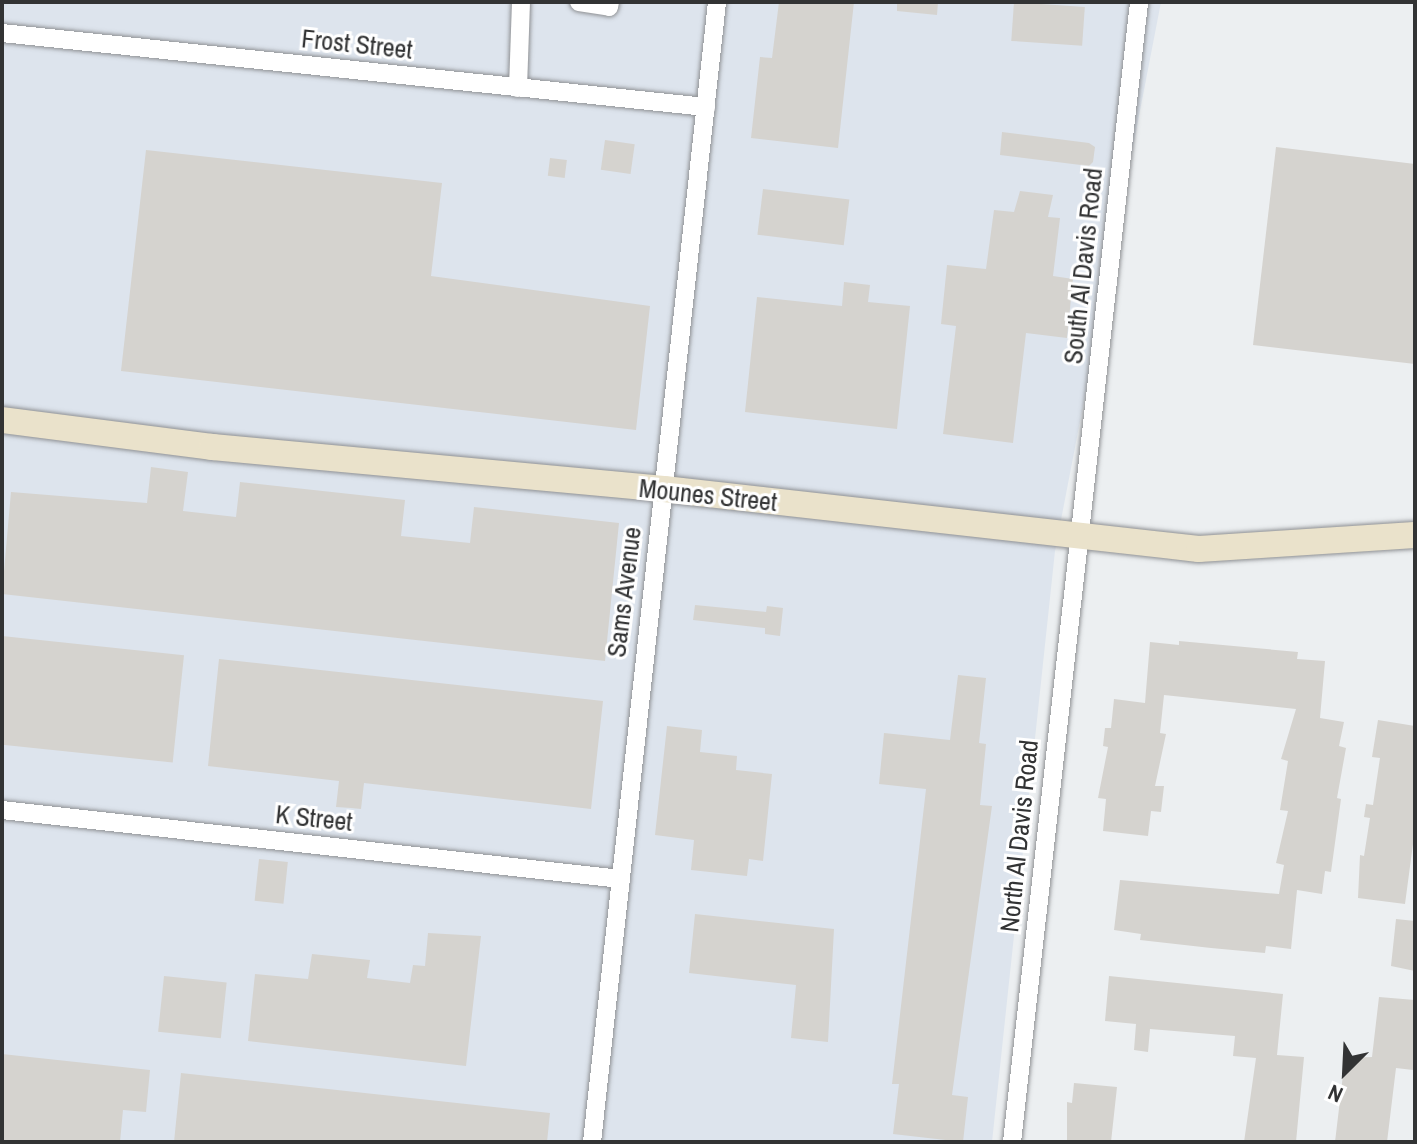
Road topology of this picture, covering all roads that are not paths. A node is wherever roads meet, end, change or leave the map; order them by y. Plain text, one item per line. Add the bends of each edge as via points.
1 (521, 2) edge
2 (579, 2) edge
3 (610, 2) edge
4 (717, 2) edge
5 (1139, 2) edge
6 (2, 33) edge
7 (518, 88) junction
8 (706, 107) junction
9 (2, 420) edge
10 (664, 489) junction
11 (1079, 535) junction
12 (1415, 535) edge
13 (2, 810) edge
14 (621, 879) junction
15 (592, 1142) edge
16 (1012, 1142) edge

1 - 7 street
2 - 3 street via 609,7
4 - 8 street, Sams Avenue
5 - 11 street, South Al Davis Road
6 - 7 street, Frost Street
7 - 8 street, Frost Street
8 - 10 street, Sams Avenue
9 - 10 main road, Mounes Street via 212,447
10 - 11 main road, Mounes Street
10 - 14 street, Sams Avenue
11 - 12 main road, Mounes Street via 1199,549
11 - 16 street, North Al Davis Road
13 - 14 street, K Street
14 - 15 street, Sams Avenue

